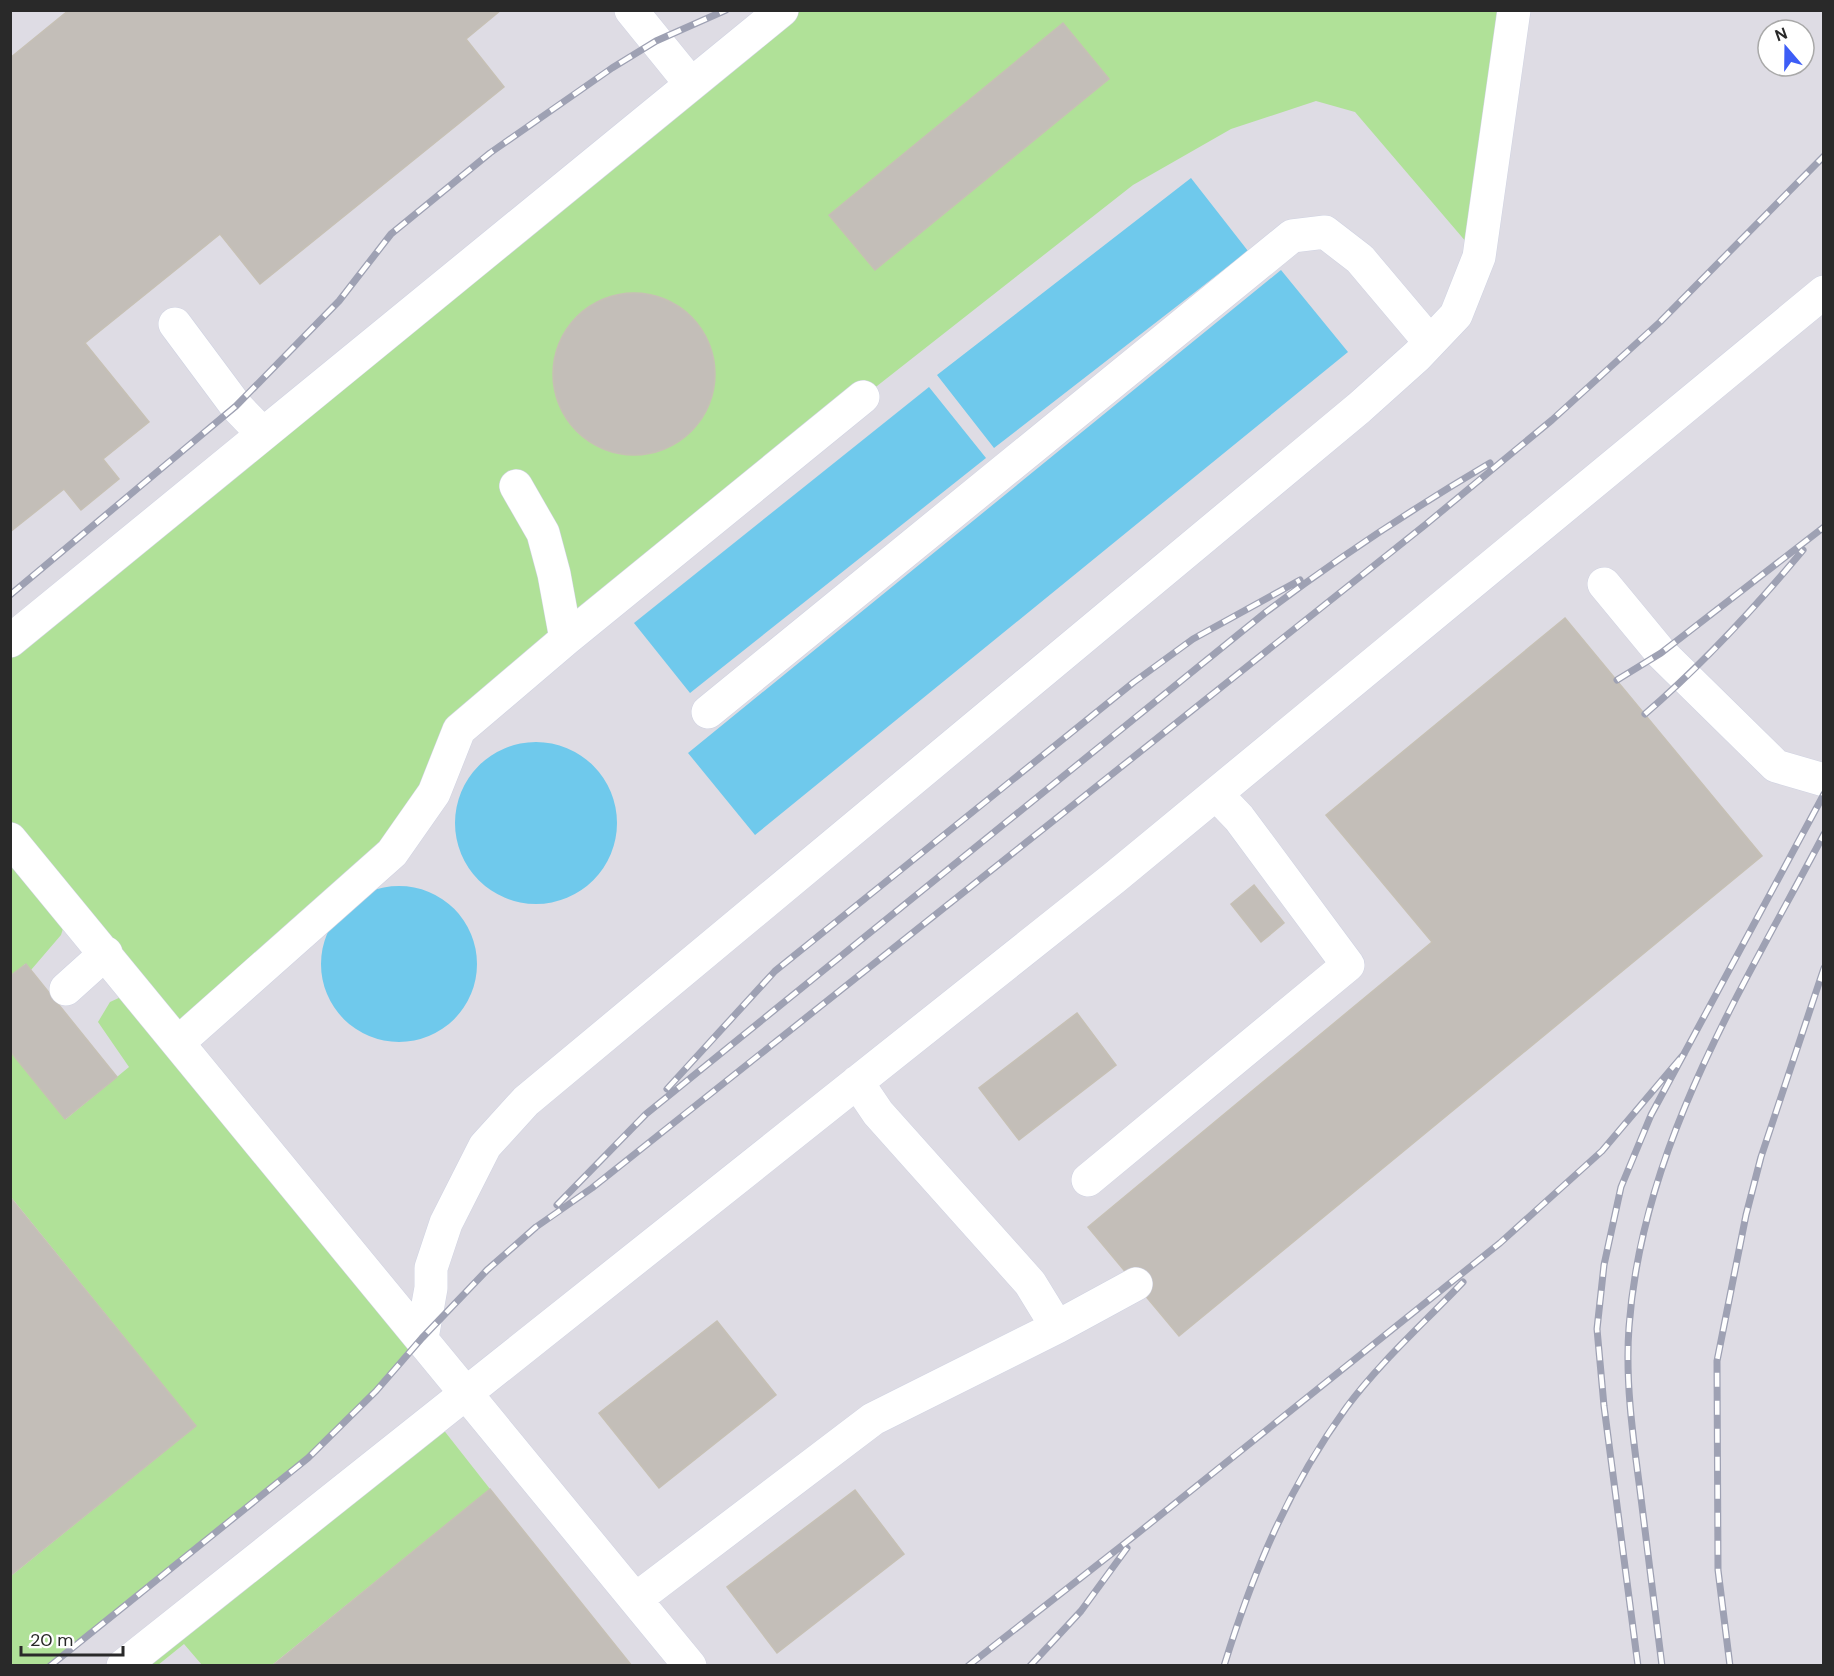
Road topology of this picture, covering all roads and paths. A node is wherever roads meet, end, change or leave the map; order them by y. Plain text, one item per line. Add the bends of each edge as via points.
1 (631, 10) edge
2 (782, 10) edge
3 (1514, 10) edge
4 (691, 84) junction
5 (1824, 292) edge
6 (175, 324) dead end
7 (1430, 342) junction
8 (863, 397) dead end
9 (263, 434) junction
10 (516, 486) dead end
11 (1604, 584) dead end
12 (566, 639) junction
13 (10, 641) edge
14 (708, 712) dead end
15 (1824, 780) edge
16 (1216, 794) junction
17 (10, 839) edge
18 (106, 953) junction
19 (66, 989) dead end
20 (179, 1042) junction
21 (857, 1083) junction
22 (1088, 1180) dead end
23 (1136, 1284) dead end
24 (1057, 1327) junction
25 (422, 1338) junction
26 (467, 1393) junction
27 (636, 1599) junction
28 (133, 1663) edge
29 (690, 1665) edge

1 - 4 lane
2 - 4 lane
3 - 7 lane via 1479,256 1456,315
4 - 9 lane
5 - 16 lane
6 - 9 lane via 236,406
7 - 14 lane via 1360,259 1325,232 1292,236
7 - 25 lane via 1359,408 526,1101 485,1146 446,1223 431,1268
8 - 12 lane
9 - 13 lane
10 - 12 lane via 543,533
11 - 15 lane via 1661,653 1776,765
12 - 20 lane via 459,730 434,793 392,853
16 - 21 lane
16 - 22 lane via 1239,818 1348,965
17 - 18 lane
18 - 19 lane
18 - 20 lane
20 - 25 lane
21 - 24 lane via 878,1113 1030,1283
21 - 26 lane
23 - 24 lane
24 - 27 lane via 873,1419
25 - 26 lane
26 - 27 lane
26 - 28 lane
27 - 29 lane

